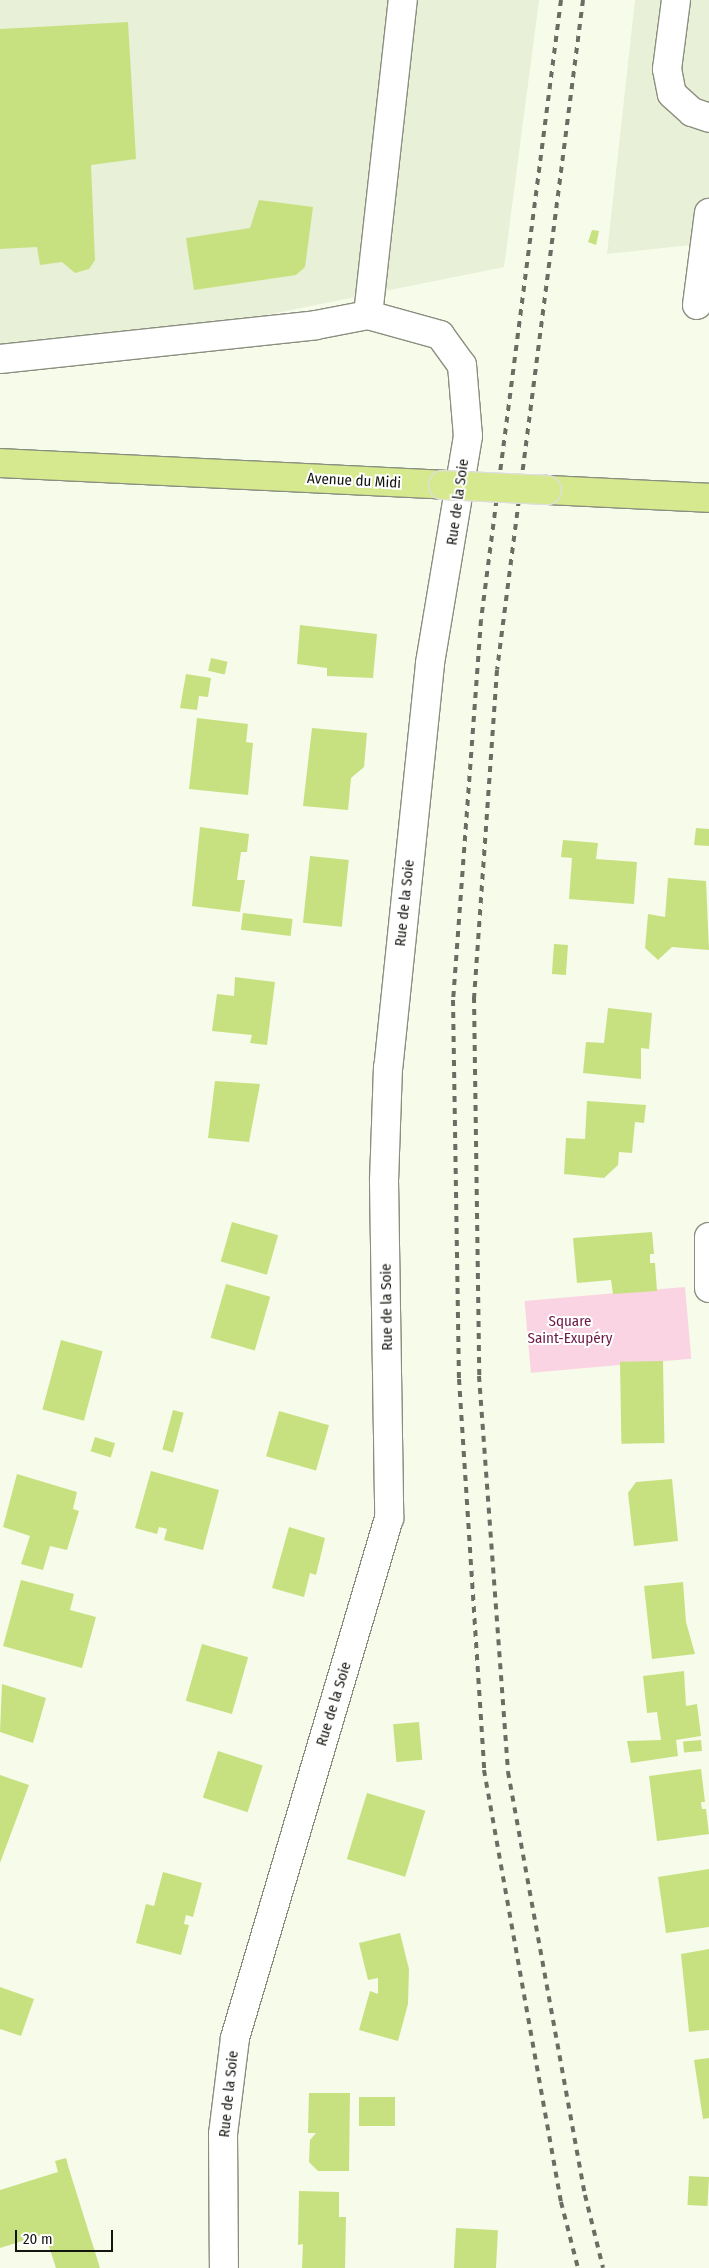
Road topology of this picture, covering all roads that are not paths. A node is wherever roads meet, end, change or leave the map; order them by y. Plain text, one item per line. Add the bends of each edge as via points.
1 (403, 0) edge
2 (676, 0) edge
3 (709, 118) edge
4 (709, 213) edge
5 (703, 301) edge
6 (368, 315) junction
7 (0, 359) edge
8 (0, 463) edge
9 (709, 498) edge
10 (709, 1237) edge
11 (709, 1288) edge
12 (224, 2268) edge

1 - 6 street
2 - 3 street via 667,68 672,94 692,112
4 - 5 street
6 - 7 street via 316,325
6 - 12 street, Rue de la Soie via 440,335 462,365 468,436 430,664 388,1067 384,1180 389,1518 235,2038 223,2134
8 - 9 main road, Avenue du Midi, bridge
10 - 11 street

